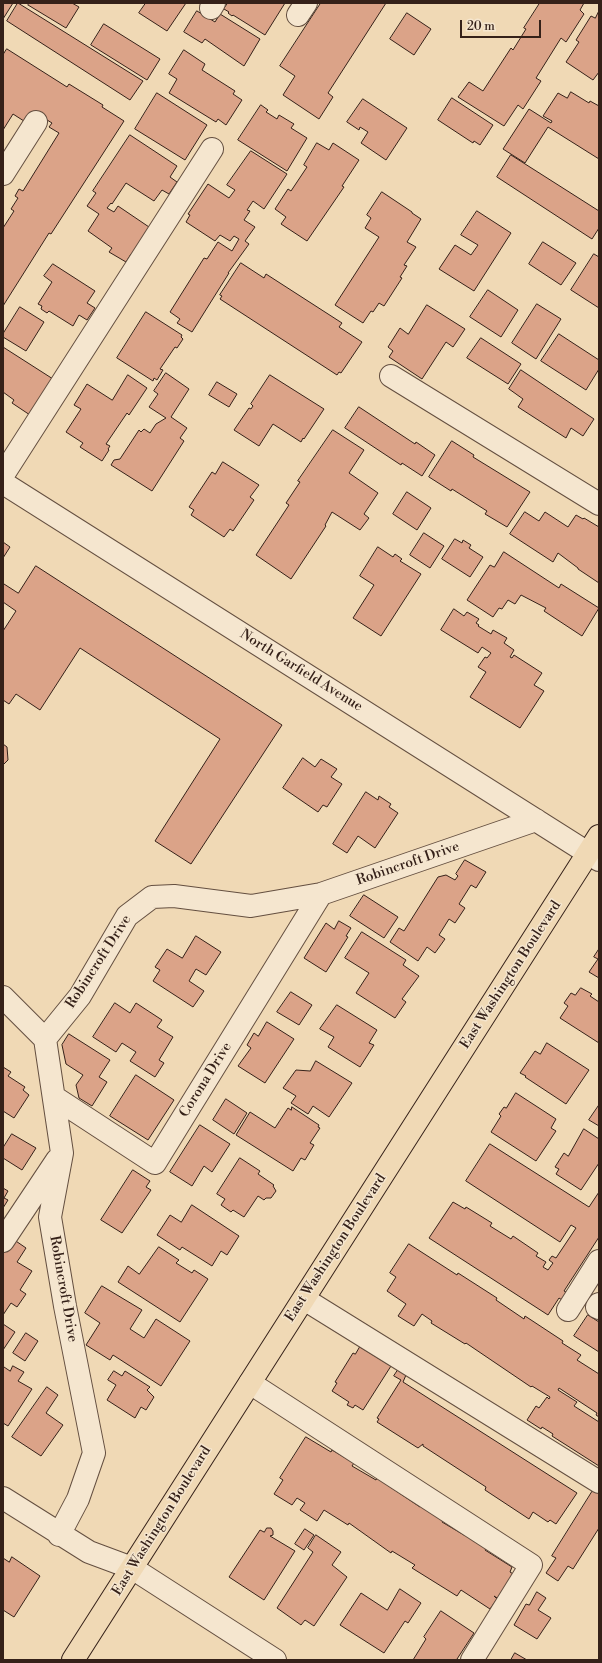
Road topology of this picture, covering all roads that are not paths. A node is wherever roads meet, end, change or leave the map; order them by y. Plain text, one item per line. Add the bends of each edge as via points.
1 (36, 122) dead end
2 (212, 149) dead end
3 (3, 174) edge
4 (391, 376) dead end
5 (3, 475) edge
6 (3, 483) edge
7 (599, 504) edge
8 (536, 820) junction
9 (595, 849) edge
10 (321, 894) junction
11 (3, 996) edge
12 (45, 1039) junction
13 (54, 1097) junction
14 (62, 1153) junction
15 (3, 1241) edge
16 (599, 1261) edge
17 (304, 1299) junction
18 (599, 1304) edge
19 (599, 1308) edge
20 (568, 1310) dead end
21 (250, 1383) junction
22 (599, 1482) edge
23 (3, 1498) edge
24 (59, 1535) junction
25 (132, 1568) junction
26 (74, 1660) edge
27 (275, 1660) edge
28 (472, 1660) edge

1 - 3 street
2 - 5 street
4 - 7 street
6 - 8 street, North Garfield Avenue
8 - 9 street, North Garfield Avenue
8 - 10 street, Robincroft Drive
9 - 17 main road, East Washington Boulevard
10 - 12 street, Robincroft Drive via 251,906 174,896 152,897 127,916 80,996
10 - 13 street, Corona Drive via 156,1163
11 - 12 street
12 - 13 street, Robincroft Drive
13 - 14 street, Robincroft Drive
14 - 15 street
14 - 24 street, Robincroft Drive via 50,1218 94,1453 78,1499
16 - 20 street
17 - 21 main road, East Washington Boulevard
17 - 22 street
18 - 19 street
21 - 25 main road, East Washington Boulevard
21 - 28 street via 531,1565
23 - 24 street
24 - 25 street via 89,1552
25 - 26 main road, East Washington Boulevard
25 - 27 street

